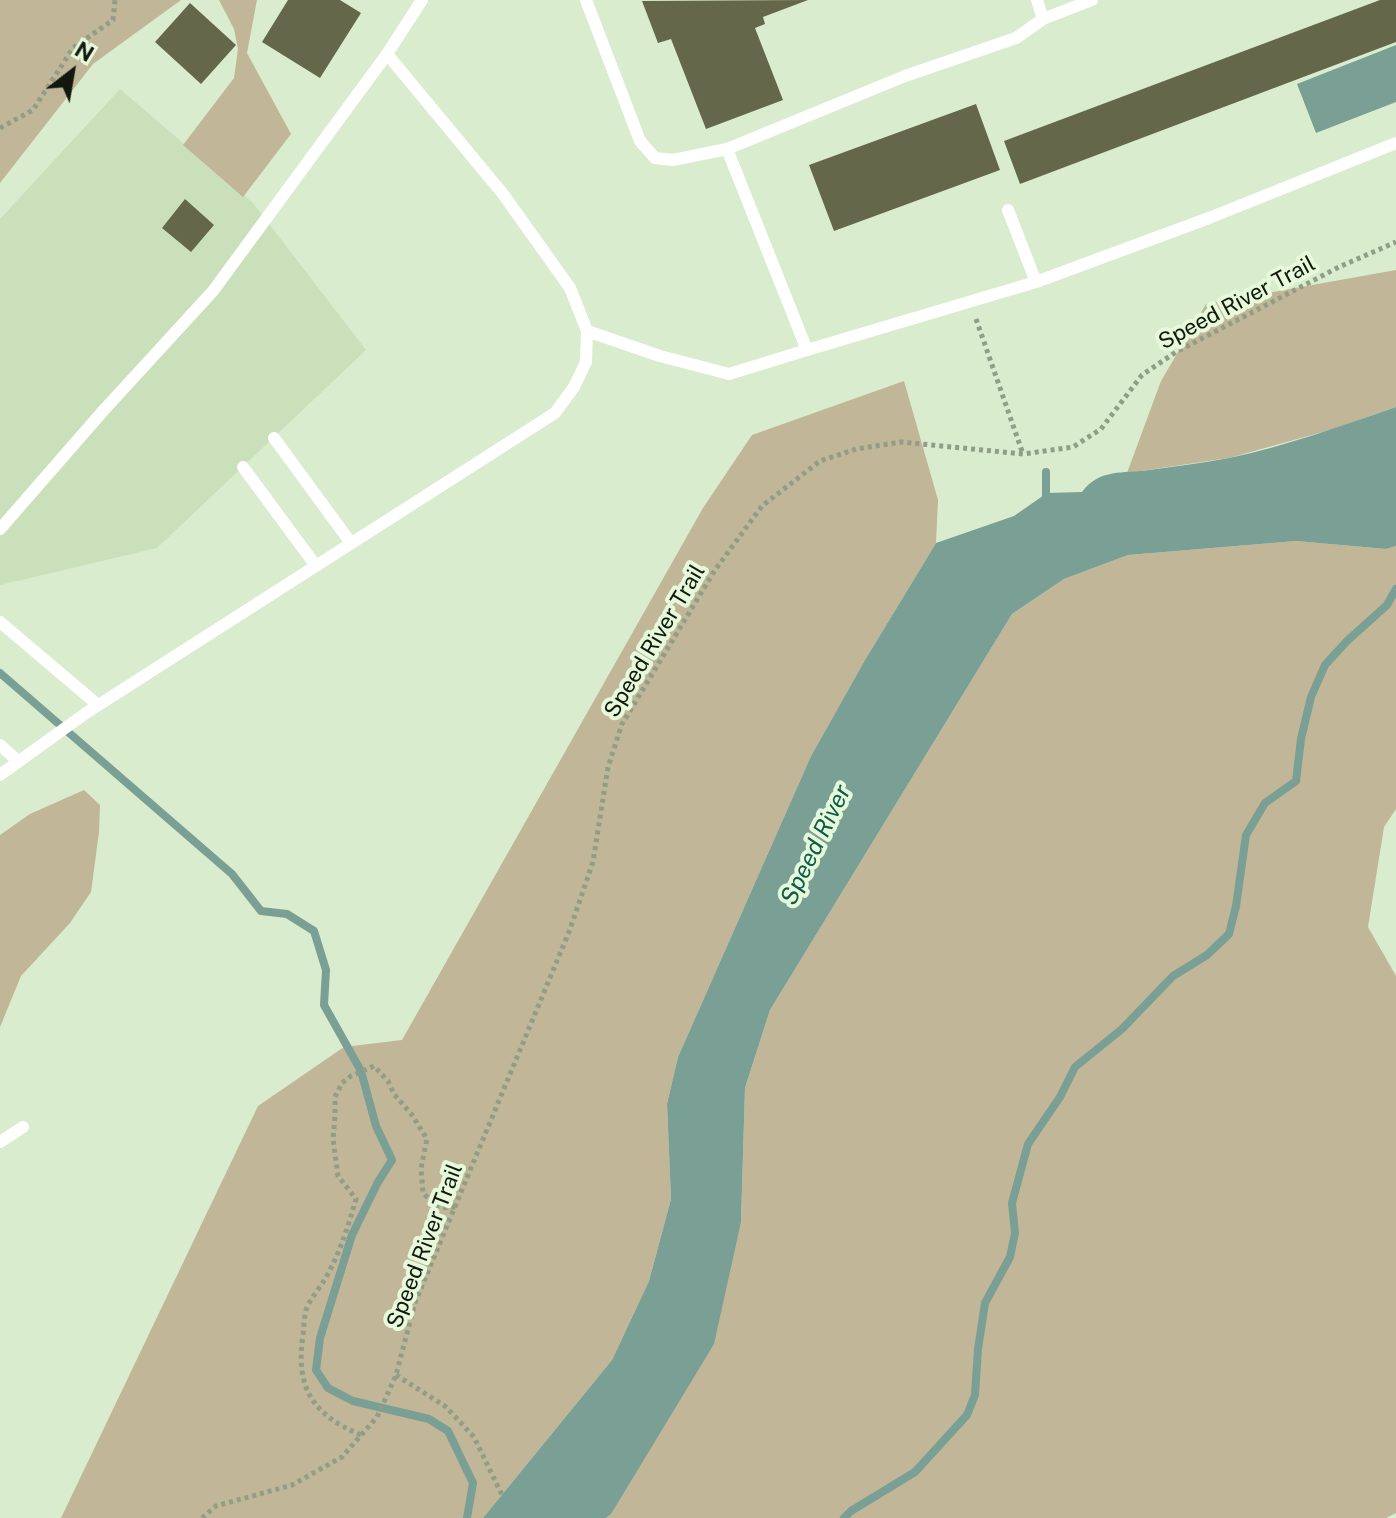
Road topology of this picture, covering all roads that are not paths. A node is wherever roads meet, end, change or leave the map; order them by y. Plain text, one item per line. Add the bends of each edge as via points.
1 (422, 0) edge
2 (586, 0) edge
3 (1037, 0) edge
4 (1092, 0) edge
5 (1043, 19) junction
6 (387, 54) junction
7 (1396, 143) edge
8 (727, 149) junction
9 (1008, 210) dead end
10 (1036, 282) junction
11 (587, 331) junction
12 (807, 350) junction
13 (274, 438) dead end
14 (243, 467) dead end
15 (0, 529) edge
16 (351, 543) junction
17 (316, 566) junction
18 (0, 622) edge
19 (98, 705) junction
20 (0, 745) edge
21 (18, 761) junction
22 (0, 775) edge
23 (23, 1127) dead end
24 (0, 1142) edge

1 - 6 lane
2 - 8 lane via 640,141 655,158 673,160
3 - 5 lane
4 - 5 lane
5 - 8 lane via 1016,38 905,76
6 - 11 lane via 503,194 570,288
6 - 15 lane via 213,291
7 - 10 lane
8 - 12 lane
9 - 10 lane
10 - 12 lane
11 - 12 lane via 729,374
11 - 16 lane via 586,362 555,413
13 - 16 lane
14 - 17 lane
16 - 17 lane
17 - 19 lane
18 - 19 lane
19 - 21 lane
20 - 21 lane
21 - 22 lane
23 - 24 lane

